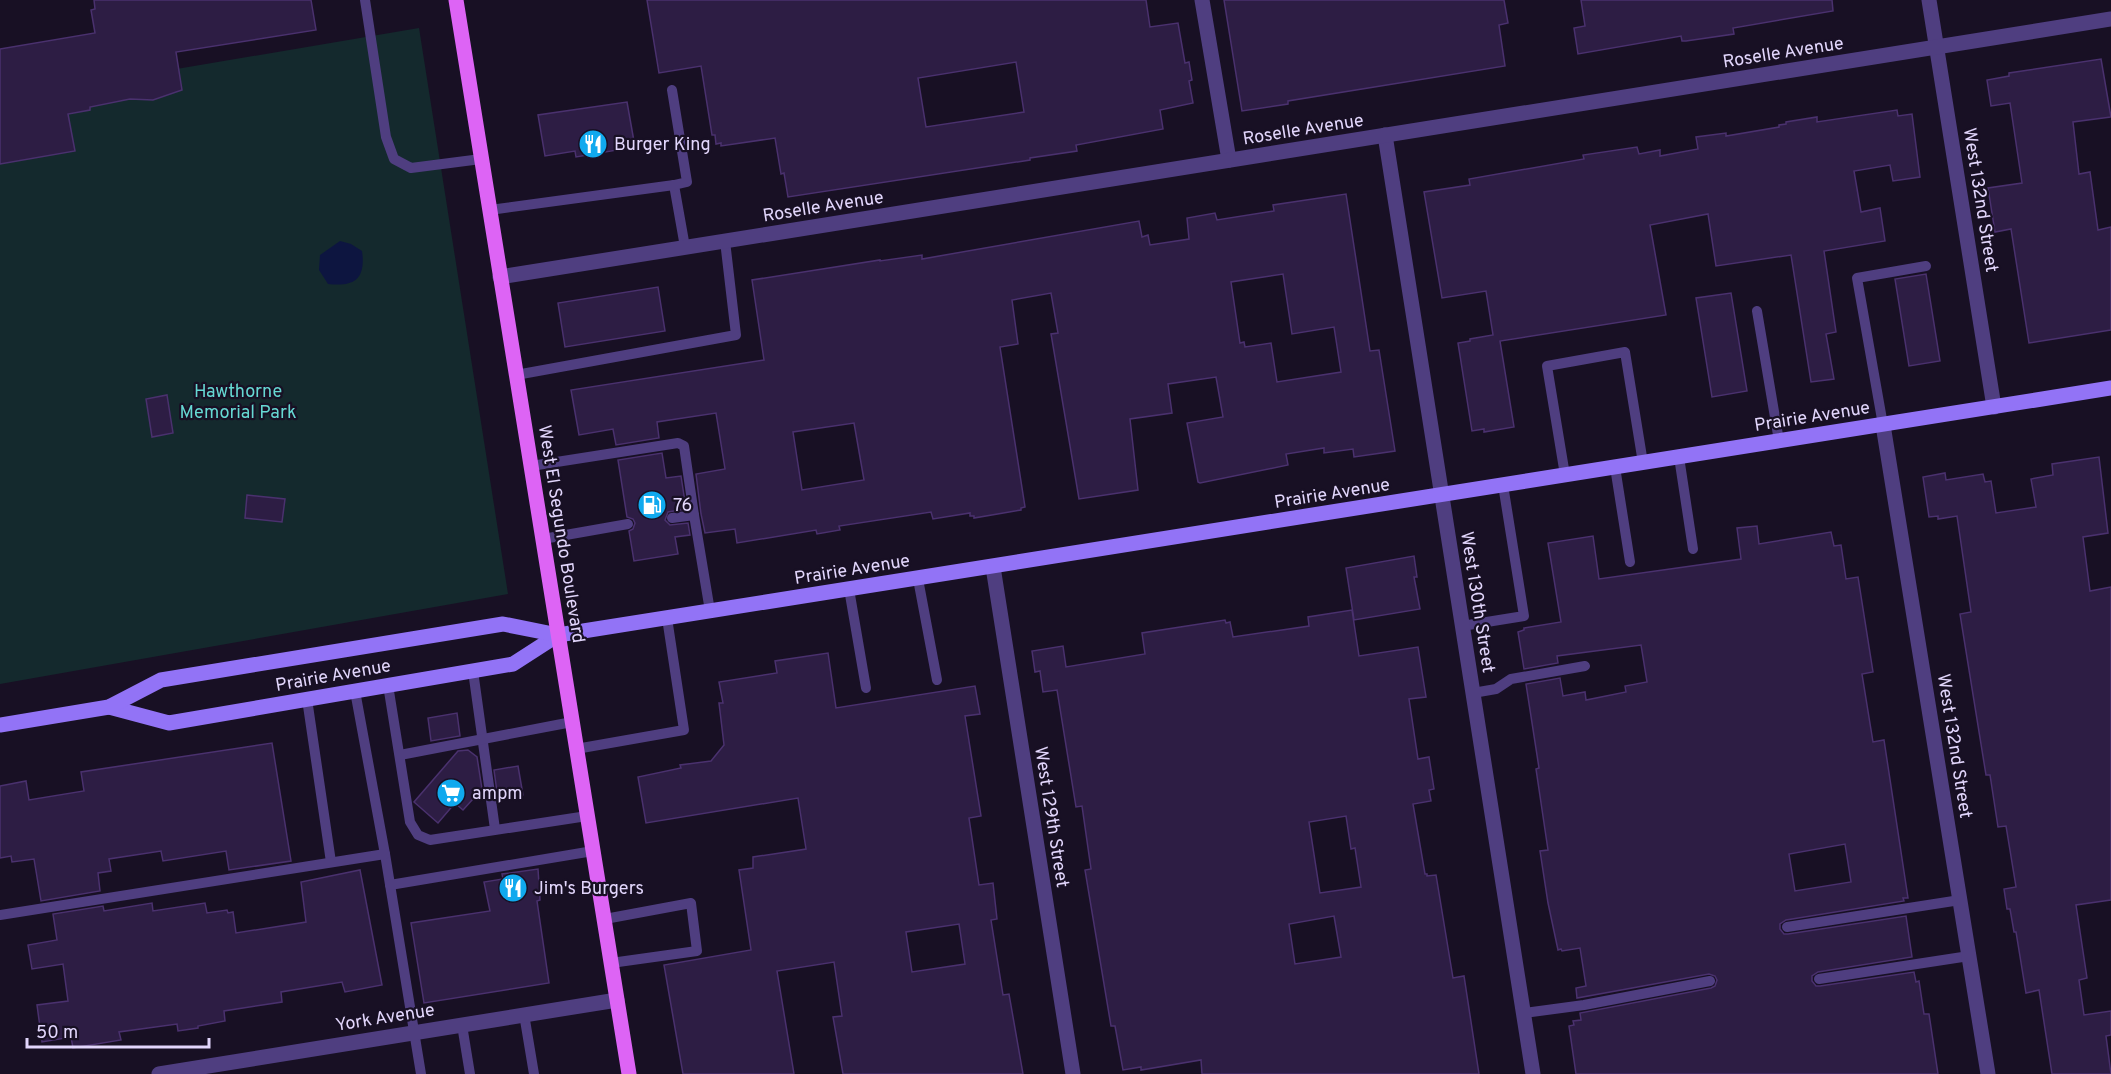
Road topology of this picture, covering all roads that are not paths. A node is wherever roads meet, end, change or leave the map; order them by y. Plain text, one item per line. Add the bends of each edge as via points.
1 (365, 0) edge
2 (456, 0) edge
3 (1202, 0) edge
4 (1929, 0) edge
5 (2111, 19) edge
6 (1937, 47) junction
7 (672, 90) dead end
8 (1385, 135) junction
9 (482, 159) junction
10 (1229, 160) junction
11 (674, 185) junction
12 (490, 210) junction
13 (725, 241) junction
14 (685, 247) junction
15 (1926, 266) dead end
16 (501, 277) junction
17 (1757, 311) dead end
18 (516, 375) junction
19 (2111, 388) edge
20 (1994, 407) junction
21 (1883, 425) junction
22 (1779, 441) junction
23 (1679, 457) junction
24 (1643, 463) junction
25 (531, 466) junction
26 (1615, 467) junction
27 (1565, 475) junction
28 (1503, 485) junction
29 (1442, 495) junction
30 (694, 515) junction
31 (672, 518) dead end
32 (628, 524) dead end
33 (543, 539) junction
34 (1693, 549) dead end
35 (1630, 562) dead end
36 (993, 567) junction
37 (918, 579) junction
38 (849, 589) junction
39 (710, 611) junction
40 (667, 618) junction
41 (1462, 626) junction
42 (558, 635) junction
43 (1585, 666) dead end
44 (473, 671) junction
45 (937, 680) dead end
46 (388, 685) junction
47 (866, 688) dead end
48 (355, 691) junction
49 (1473, 693) junction
50 (307, 699) junction
51 (109, 707) junction
52 (572, 722) junction
53 (0, 725) edge
54 (483, 741) junction
55 (576, 748) junction
56 (400, 756) junction
57 (587, 816) junction
58 (495, 829) junction
59 (593, 851) junction
60 (385, 854) junction
61 (331, 862) junction
62 (390, 885) junction
63 (1960, 900) junction
64 (0, 915) edge
65 (605, 919) junction
66 (1787, 927) dead end
67 (1969, 956) junction
68 (611, 963) junction
69 (1819, 979) dead end
70 (1710, 981) dead end
71 (617, 1000) junction
72 (1524, 1013) junction
73 (524, 1014) junction
74 (462, 1024) junction
75 (414, 1032) junction
76 (159, 1074) edge
77 (421, 1074) edge
78 (470, 1074) edge
79 (534, 1074) edge
80 (629, 1074) edge
81 (1073, 1074) edge
82 (1533, 1074) edge
83 (1988, 1074) edge

1 - 9 lane via 394,159 411,168
2 - 9 main road, West El Segundo Boulevard
3 - 10 street
4 - 6 street, West 132nd Street
5 - 6 street, Roselle Avenue
6 - 8 street, Roselle Avenue
6 - 20 street, West 132nd Street
7 - 11 lane via 687,182
8 - 10 street, Roselle Avenue
8 - 29 street, West 130th Street
9 - 12 main road, West El Segundo Boulevard
10 - 13 street, Roselle Avenue
11 - 12 lane
11 - 14 lane
12 - 16 main road, West El Segundo Boulevard
13 - 14 street, Roselle Avenue
13 - 18 lane via 736,335
14 - 16 street, Roselle Avenue
15 - 21 lane via 1857,278
16 - 18 main road, West El Segundo Boulevard
17 - 22 lane
18 - 25 main road, West El Segundo Boulevard
19 - 20 main road, Prairie Avenue
20 - 21 main road, Prairie Avenue
21 - 22 main road, Prairie Avenue
21 - 63 street, West 132nd Street
22 - 23 main road, Prairie Avenue
23 - 24 main road, Prairie Avenue
23 - 34 lane
24 - 26 main road, Prairie Avenue
24 - 27 lane via 1625,352 1547,366
25 - 30 lane via 678,443 684,446
25 - 33 main road, West El Segundo Boulevard
26 - 27 main road, Prairie Avenue
26 - 35 lane
27 - 28 main road, Prairie Avenue
28 - 29 main road, Prairie Avenue
28 - 41 lane via 1524,616
29 - 36 main road, Prairie Avenue
29 - 41 street, West 130th Street
30 - 31 lane
30 - 39 lane
32 - 33 lane
33 - 42 main road, West El Segundo Boulevard
36 - 37 main road, Prairie Avenue
36 - 81 street, West 129th Street
37 - 38 main road, Prairie Avenue
37 - 45 lane
38 - 39 main road, Prairie Avenue
38 - 47 lane
39 - 40 main road, Prairie Avenue
40 - 42 main road, Prairie Avenue
40 - 55 lane via 684,730
41 - 49 street, West 130th Street
42 - 44 main road, Prairie Avenue via 513,664
42 - 51 main road, Prairie Avenue via 503,624 161,680
42 - 52 main road, West El Segundo Boulevard
43 - 49 lane via 1511,679 1496,689
44 - 46 main road, Prairie Avenue
44 - 54 lane
46 - 48 main road, Prairie Avenue
46 - 56 lane
48 - 50 main road, Prairie Avenue
48 - 60 lane
49 - 72 street, West 130th Street
50 - 51 main road, Prairie Avenue via 169,723
50 - 61 lane
51 - 53 main road, Prairie Avenue
52 - 54 lane
52 - 55 main road, West El Segundo Boulevard
54 - 56 lane
54 - 58 lane
55 - 57 main road, West El Segundo Boulevard
56 - 58 lane via 410,822 418,835 430,840
57 - 58 lane
57 - 59 main road, West El Segundo Boulevard
59 - 62 lane
59 - 65 main road, West El Segundo Boulevard
60 - 61 lane
60 - 62 lane
61 - 64 lane
62 - 75 lane
63 - 66 lane
63 - 67 street, West 132nd Street
65 - 68 main road, West El Segundo Boulevard
65 - 68 lane via 691,903 697,951
67 - 69 lane
67 - 83 street, West 132nd Street
68 - 71 main road, West El Segundo Boulevard
70 - 72 lane
71 - 73 street, York Avenue
71 - 80 main road, West El Segundo Boulevard
72 - 82 street, West 130th Street
73 - 74 street, York Avenue
73 - 79 lane
74 - 75 street, York Avenue
74 - 78 lane
75 - 76 street, York Avenue
75 - 77 lane

